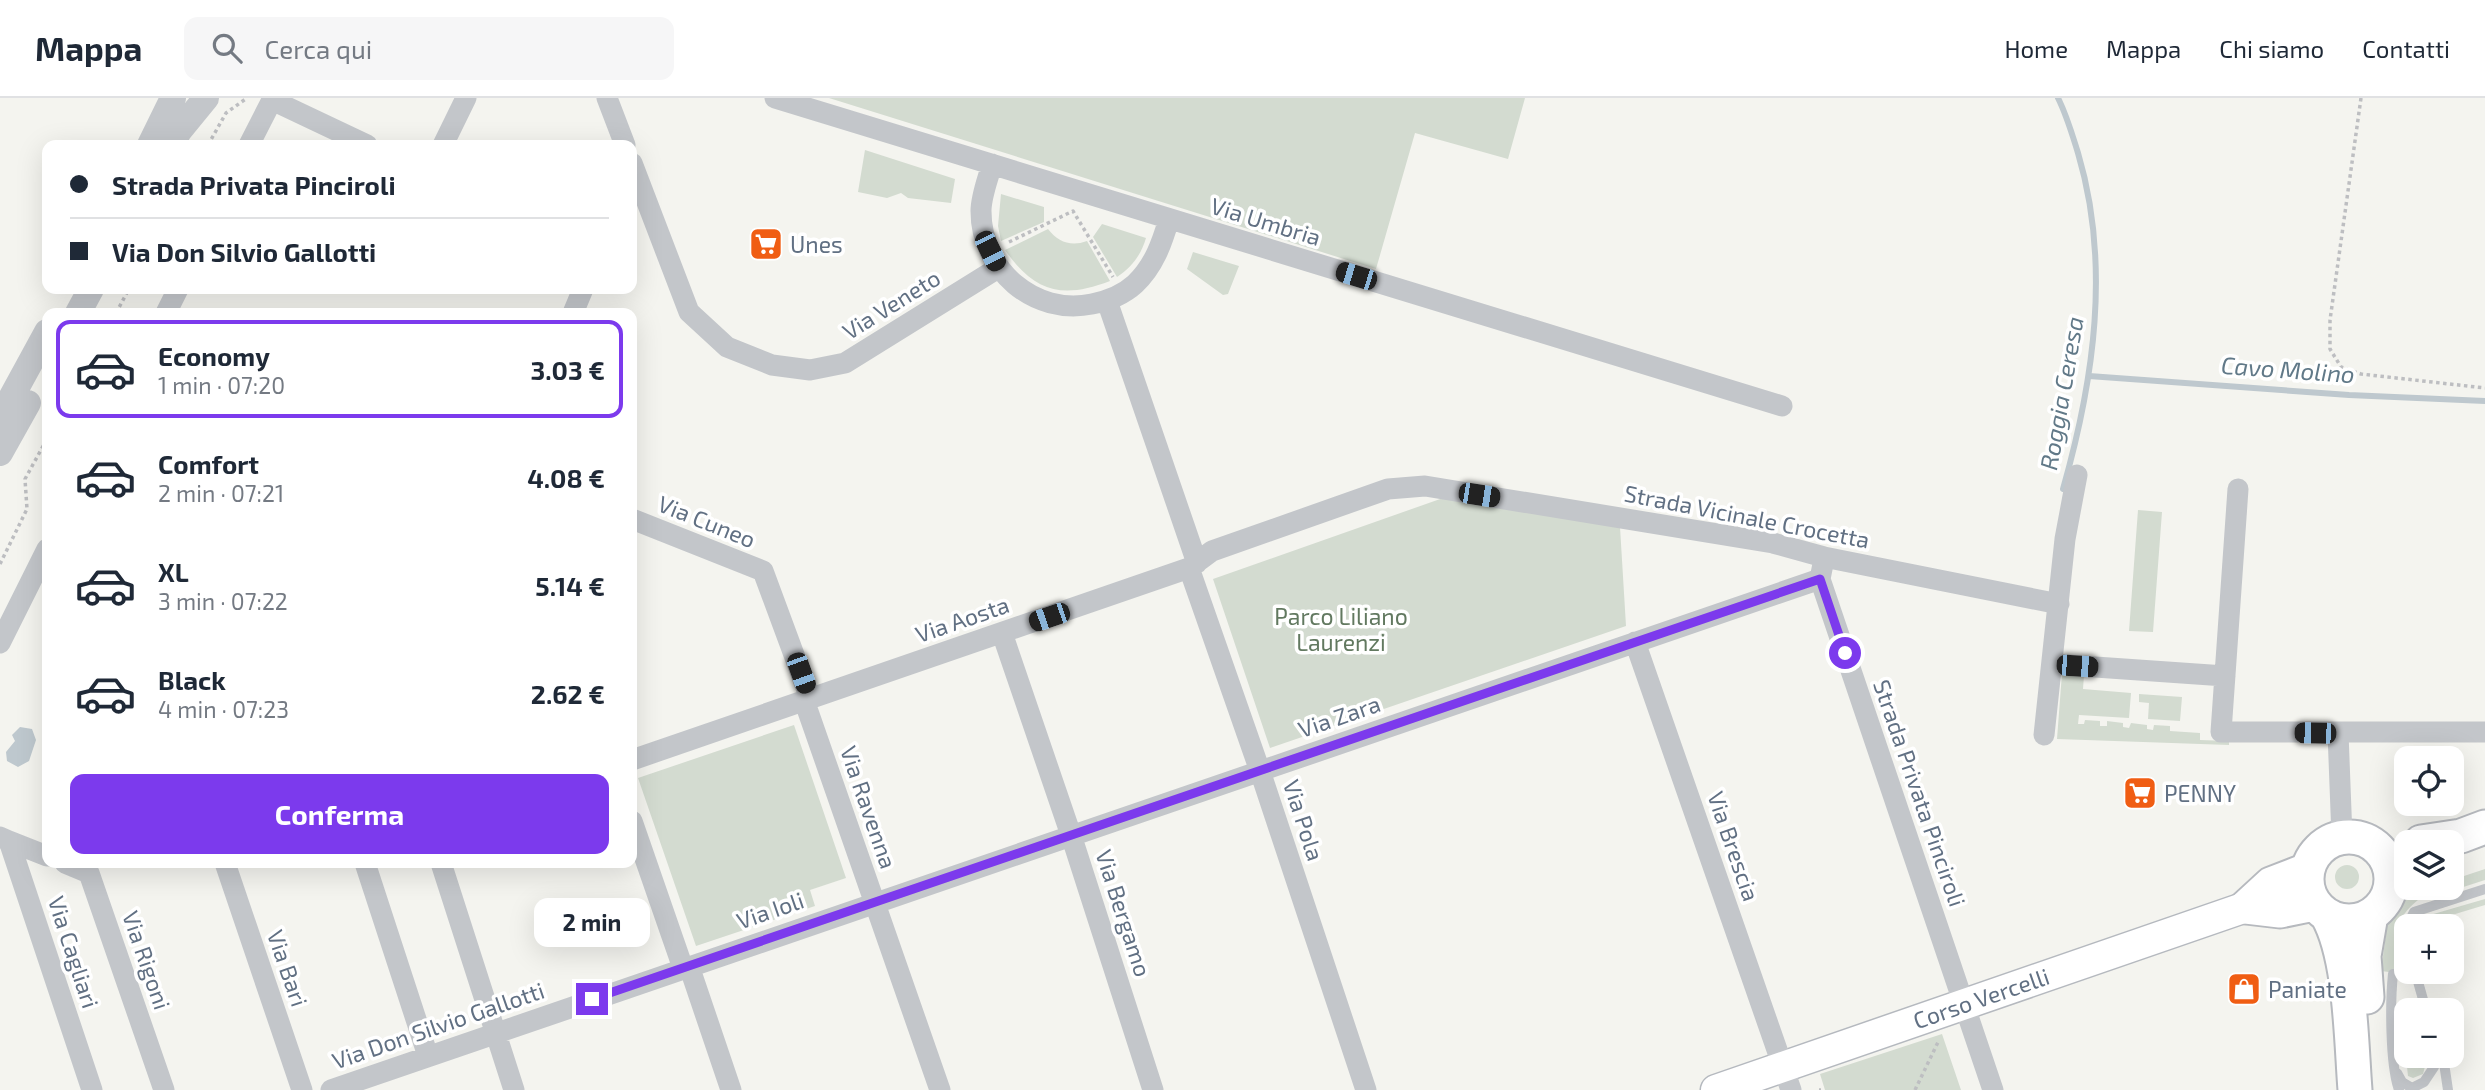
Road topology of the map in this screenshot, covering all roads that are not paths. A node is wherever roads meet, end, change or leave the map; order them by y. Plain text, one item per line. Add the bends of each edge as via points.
1 (173, 98) edge
2 (206, 98) edge
3 (466, 98) edge
4 (607, 98) edge
5 (775, 98) edge
6 (273, 99) edge
7 (152, 140) edge
8 (174, 140) edge
9 (251, 140) edge
10 (357, 140) edge
11 (445, 140) edge
12 (623, 140) edge
13 (992, 164) junction
14 (637, 181) edge
15 (1170, 219) junction
16 (998, 268) junction
17 (1107, 301) junction
18 (42, 341) edge
19 (42, 377) edge
20 (1782, 406) dead end
21 (0, 418) edge
22 (1, 448) edge
23 (2077, 475) dead end
24 (1425, 486) joint
25 (2238, 489) dead end
26 (637, 521) edge
27 (1824, 557) junction
28 (42, 559) edge
29 (1193, 566) junction
30 (763, 571) joint
31 (1820, 579) junction
32 (2059, 604) junction
33 (1002, 633) junction
34 (1635, 642) junction
35 (0, 643) edge
36 (2052, 664) junction
37 (2225, 676) junction
38 (807, 699) junction
39 (2485, 732) edge
40 (2338, 733) junction
41 (2044, 736) dead end
42 (637, 758) edge
43 (1260, 771) junction
44 (637, 835) edge
45 (1071, 835) junction
46 (2342, 837) junction
47 (5, 839) edge
48 (2392, 846) edge
49 (42, 854) edge
50 (77, 868) edge
51 (227, 868) edge
52 (367, 868) edge
53 (443, 868) edge
54 (2307, 870) junction
55 (2394, 871) edge
56 (2394, 884) edge
57 (2485, 889) edge
58 (875, 902) junction
59 (2246, 907) junction
60 (2321, 910) junction
61 (2413, 914) edge
62 (2371, 915) junction
63 (686, 967) junction
64 (2393, 974) dead end
65 (1964, 1004) junction
66 (494, 1032) junction
67 (428, 1056) junction
68 (2433, 1068) edge
69 (2434, 1068) edge
70 (2445, 1068) edge
71 (1787, 1078) edge
72 (2384, 1079) edge
73 (92, 1090) edge
74 (164, 1090) edge
75 (302, 1090) edge
76 (331, 1090) edge
77 (514, 1090) edge
78 (731, 1090) edge
79 (940, 1090) edge
80 (1153, 1090) edge
81 (1366, 1090) edge
82 (1716, 1090) edge
83 (1993, 1090) edge
84 (2355, 1090) edge
85 (2399, 1090) edge
86 (2430, 1090) edge
87 (2448, 1090) edge

1 - 7 street
2 - 8 street
3 - 11 street
4 - 12 street
5 - 13 street, Via Umbria
6 - 9 street
6 - 10 street
13 - 15 street, Via Umbria
13 - 16 street via 981,210 984,240
14 - 16 street, Via Veneto via 689,312 727,346 772,365 810,370 845,363
15 - 17 street via 1153,262 1133,286
15 - 20 street, Via Umbria
16 - 17 street via 1020,290 1047,303 1077,307
17 - 29 street, Via Pola
18 - 21 street
19 - 22 street
23 - 32 street
24 - 27 street, Strada Vicinale Crocetta via 1773,543
24 - 29 street, Via Aosta via 1388,489 1212,551
25 - 37 street
26 - 30 street, Via Cuneo
27 - 31 street, Strada Privata Pinciroli
27 - 32 street, Strada Vicinale Crocetta
28 - 35 street
29 - 33 street, Via Aosta
29 - 43 street, Via Pola
30 - 38 street, Via Ravenna
31 - 34 street, Via Zara
31 - 65 street, Strada Privata Pinciroli
32 - 36 street
33 - 38 street, Via Aosta
33 - 45 street, Via Bergamo
34 - 43 street, Via Zara
34 - 71 street, Via Brescia
36 - 37 street
36 - 41 street
37 - 40 street via 2221,732
38 - 42 street, Via Aosta
38 - 58 street, Via Ravenna
39 - 40 street
40 - 46 street
43 - 45 street, Via Zara
43 - 81 street, Via Pola
44 - 63 street
45 - 58 street, Via Zara
45 - 80 street, Via Bergamo
46 - 48 main road
46 - 54 main road via 2319,848
47 - 49 street
47 - 73 street, Via Cagliari
48 - 55 main road via 2390,868
50 - 74 street, Via Rigoni via 89,873
51 - 75 street, Via Bari
52 - 67 street
53 - 66 street
54 - 59 main road via 2271,884
54 - 60 main road via 2309,894
56 - 62 main road
57 - 61 lane
58 - 63 street, Via Ioli
58 - 79 street, Via Ravenna
59 - 60 main road
59 - 65 main road, Corso Vercelli
60 - 62 main road via 2346,921
60 - 84 main road via 2334,928 2343,958
62 - 72 main road via 2364,956
63 - 66 street, Via Don Silvio Gallotti
63 - 78 street
64 - 72 lane
65 - 71 main road, Corso Vercelli
65 - 83 street, Strada Privata Pinciroli
66 - 67 street, Via Don Silvio Gallotti
66 - 77 street
67 - 76 street, Via Don Silvio Gallotti
68 - 72 lane via 2424,1082 2412,1088
69 - 86 lane
70 - 87 lane
71 - 82 main road, Corso Vercelli
72 - 85 lane

